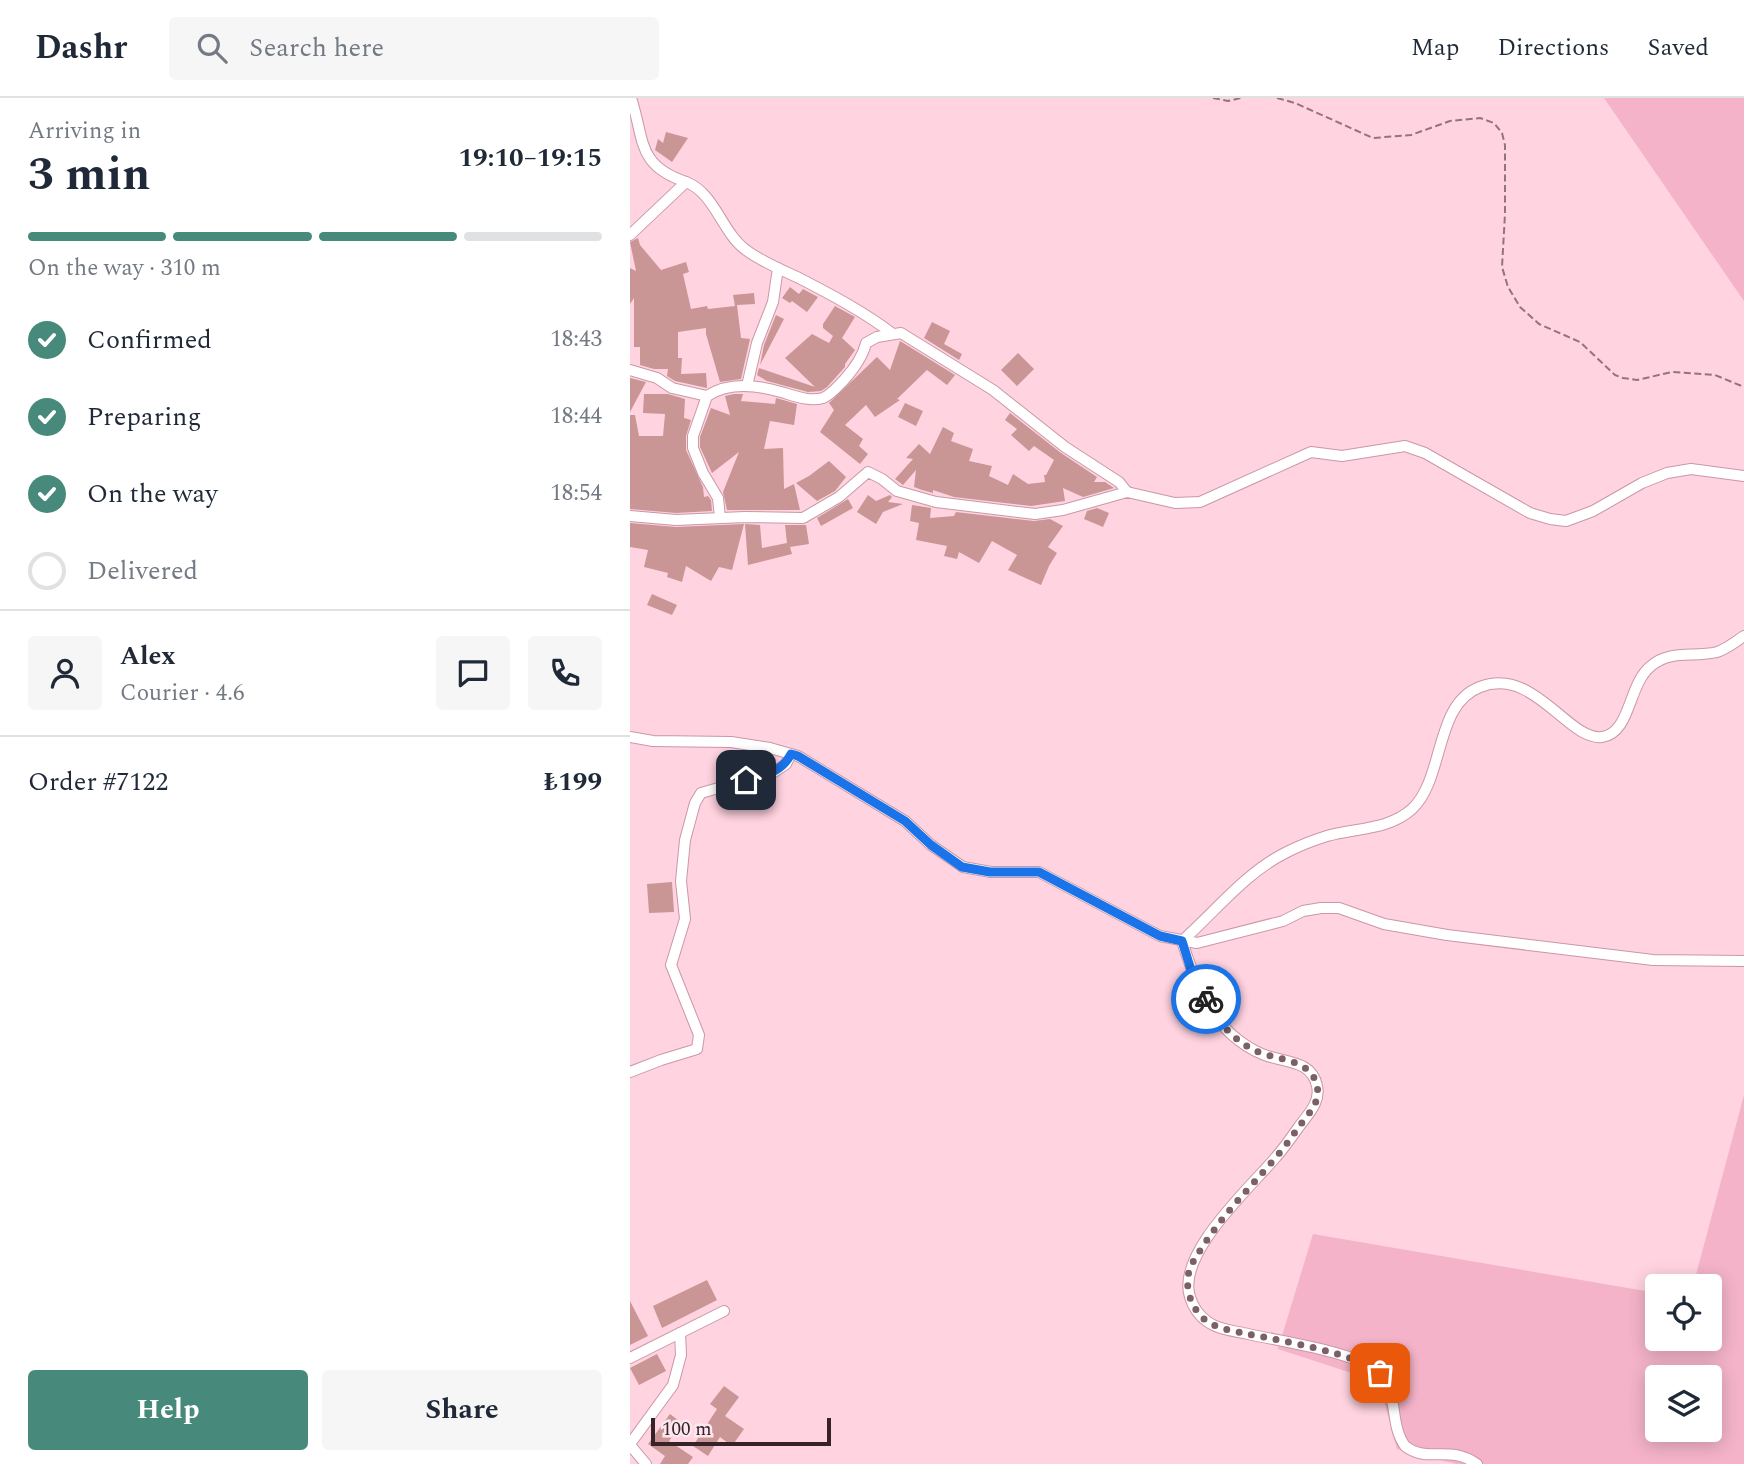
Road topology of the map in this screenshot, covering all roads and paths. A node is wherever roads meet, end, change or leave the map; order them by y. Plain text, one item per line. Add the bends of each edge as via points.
1 (631, 98) edge
2 (1213, 98) edge
3 (1241, 98) edge
4 (1277, 98) edge
5 (686, 183) junction
6 (630, 234) edge
7 (778, 268) junction
8 (893, 334) junction
9 (630, 370) edge
10 (747, 386) junction
11 (1744, 387) edge
12 (707, 396) junction
13 (1744, 475) edge
14 (1127, 492) junction
15 (630, 516) edge
16 (720, 518) junction
17 (1744, 636) edge
18 (630, 737) edge
19 (791, 754) junction
20 (1182, 941) junction
21 (1744, 961) edge
22 (630, 1072) edge
23 (724, 1311) dead end
24 (680, 1333) junction
25 (630, 1358) edge
26 (630, 1445) edge
27 (646, 1464) edge
28 (1477, 1464) edge

1 - 5 street via 646,156 670,177
2 - 3 path
4 - 11 path via 1373,138 1411,135 1450,121 1489,120 1505,139 1502,267 1520,307 1539,324 1580,342 1623,378 1637,380 1672,372 1715,375
5 - 6 street
5 - 7 street via 698,187 746,251
7 - 8 street via 874,319
7 - 10 street via 773,302
8 - 10 street via 866,343 848,376 826,397 810,400
8 - 14 street via 901,333 993,390
9 - 12 street via 657,377 672,388
10 - 12 street via 720,388
12 - 16 street via 693,448 718,499
13 - 14 street via 1690,469 1667,473 1566,521 1530,513 1405,446 1342,456 1311,452 1200,502 1175,503
14 - 16 street via 1035,514 936,502 897,491 868,472 803,518
15 - 16 street
17 - 20 street via 1720,651 1672,655 1650,666 1636,685 1622,725 1602,737 1585,733 1541,699 1518,688 1490,684 1472,690 1454,708 1434,768 1412,809 1387,823 1325,836 1288,851 1264,865
18 - 19 street via 731,742
19 - 20 street via 905,821 962,867 1039,872 1160,936
19 - 22 street via 774,772 701,793 695,803 681,881 685,919 671,965 699,1035 697,1049
20 - 21 street via 1197,943 1283,921 1303,911 1339,908 1384,923 1447,935 1653,960
20 - 28 street via 1191,970 1223,1025 1251,1049 1306,1068 1318,1091 1312,1109 1223,1216 1193,1262 1188,1285 1195,1309 1215,1326 1367,1364 1390,1386 1395,1426 1414,1455 1427,1461 1455,1455
23 - 24 street
24 - 25 street
24 - 26 street via 681,1354 673,1385
26 - 27 street

